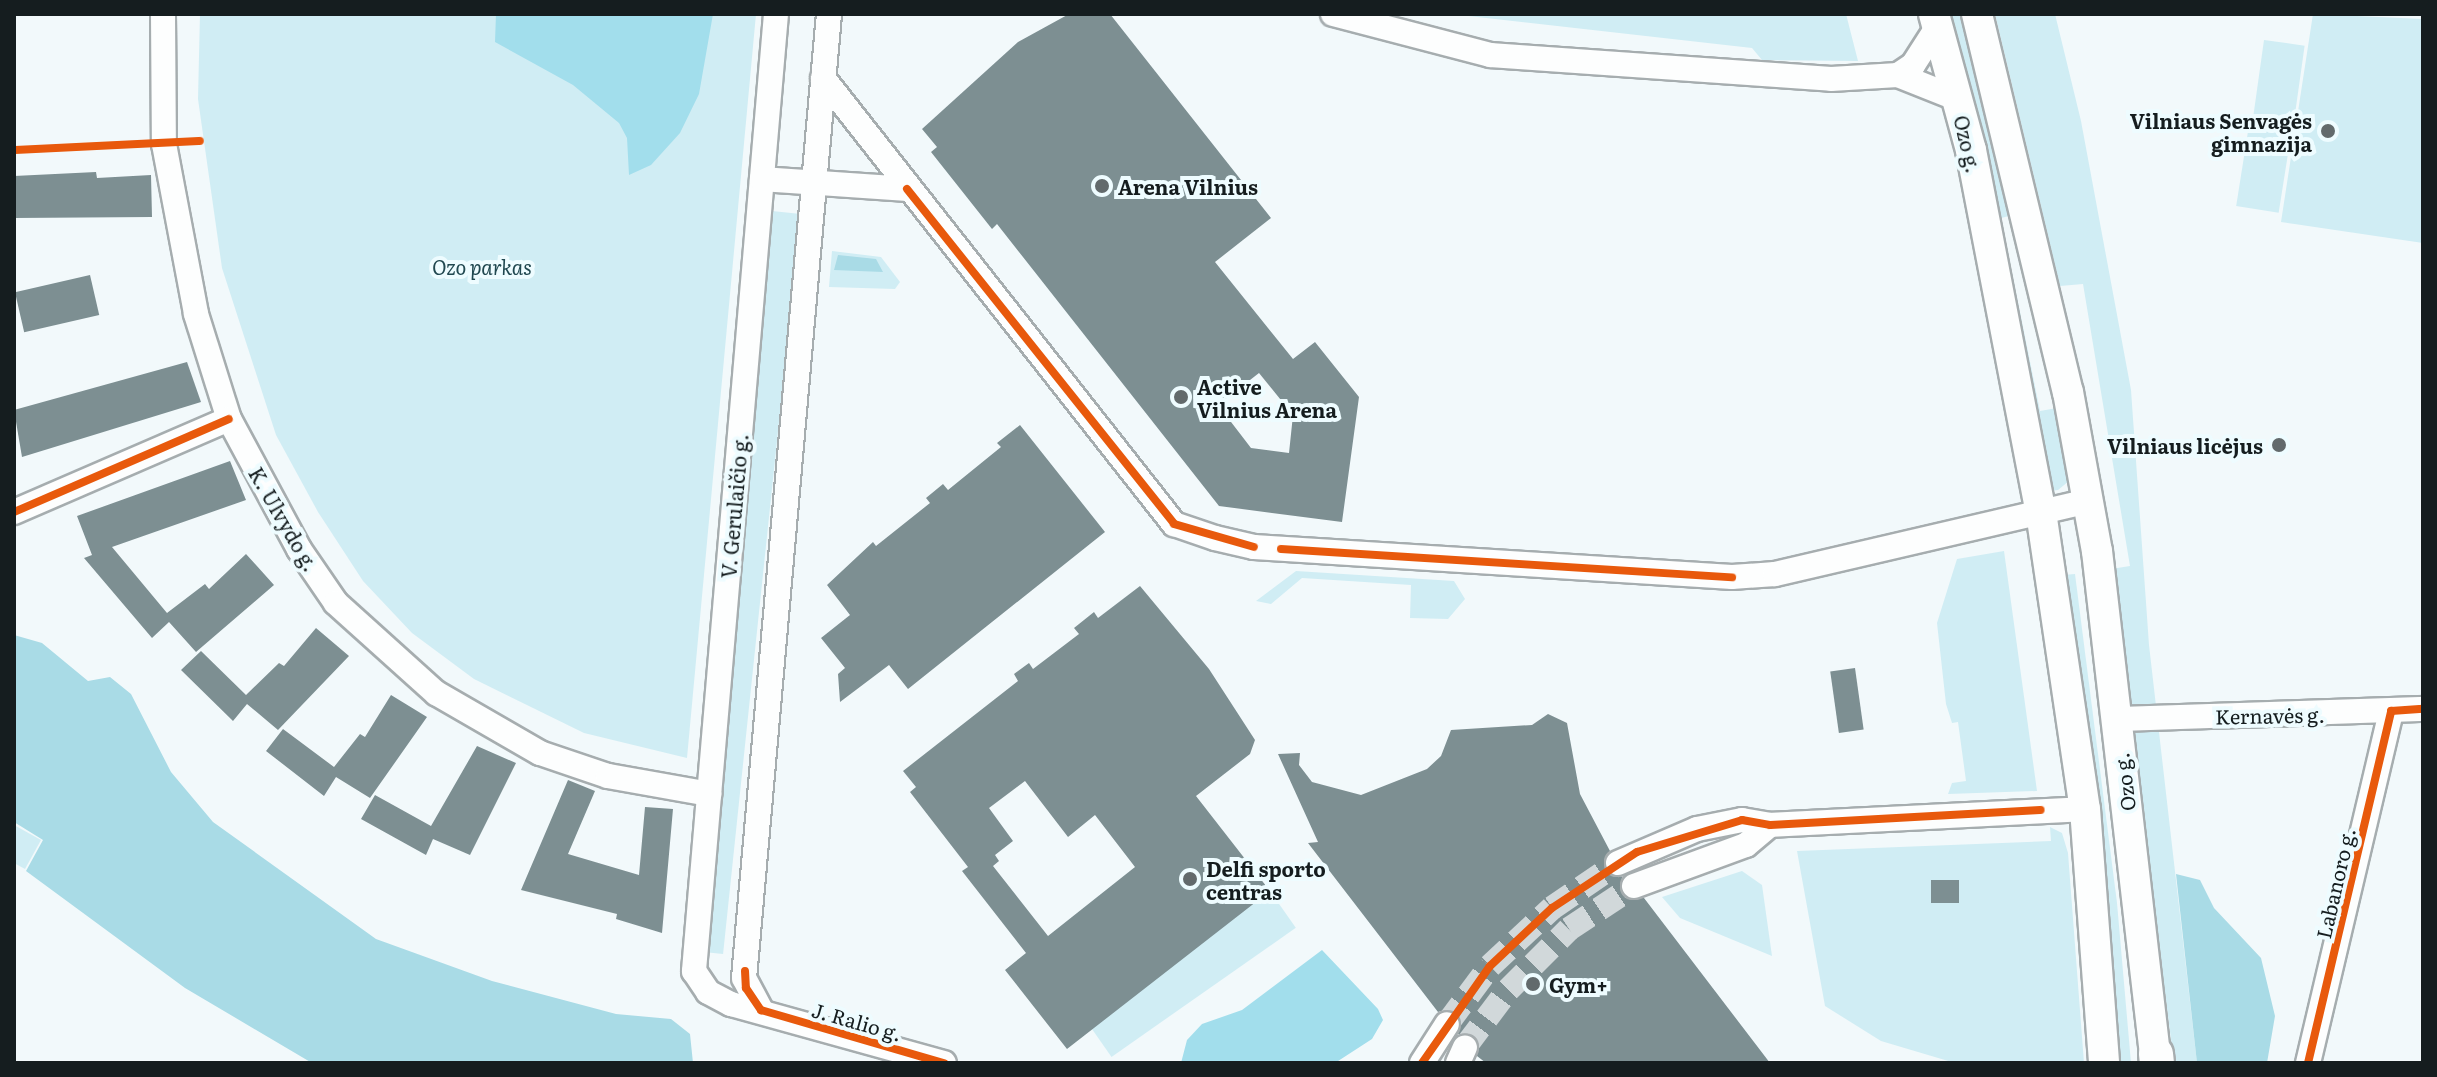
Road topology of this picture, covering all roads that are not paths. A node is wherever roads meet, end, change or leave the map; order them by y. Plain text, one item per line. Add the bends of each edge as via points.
1 (163, 14) edge
2 (776, 14) edge
3 (829, 14) edge
4 (1333, 14) edge
5 (1977, 14) edge
6 (1936, 20) edge
7 (1898, 75) junction
8 (823, 78) junction
9 (1958, 99) junction
10 (762, 179) junction
11 (814, 183) junction
12 (907, 189) junction
13 (229, 419) junction
14 (2088, 501) junction
15 (14, 512) edge
16 (2041, 512) junction
17 (2423, 709) edge
18 (2391, 711) junction
19 (2117, 719) junction
20 (709, 794) junction
21 (2085, 809) junction
22 (1770, 825) junction
23 (1618, 863) tunnel mouth
24 (1634, 886) tunnel mouth
25 (744, 978) junction
26 (708, 992) junction
27 (761, 1010) junction
28 (1447, 1024) tunnel mouth
29 (2156, 1060) edge
30 (944, 1063) edge
31 (1422, 1063) edge
32 (2104, 1063) edge
33 (2308, 1063) edge

1 - 13 street, K. Ulvydo g. via 161,89 175,222
2 - 10 street, V. Gerulaičio g.
3 - 8 street
4 - 7 street via 1423,42 1517,58 1792,77
5 - 14 main road, Ozo g. via 2065,378
6 - 7 street via 1913,65
6 - 9 main road, Ozo g.
7 - 9 street
8 - 11 street
8 - 12 street
9 - 16 main road, Ozo g.
10 - 11 street
10 - 20 street, V. Gerulaičio g.
11 - 12 street
11 - 25 street
12 - 16 street via 1174,524 1215,538 1254,547 1732,577 1775,574
13 - 15 street
13 - 20 street, K. Ulvydo g. via 299,549 336,603 436,693 540,753 608,776
14 - 16 street
14 - 19 main road, Ozo g.
16 - 21 main road, Ozo g.
17 - 18 street, Kernavės g.
18 - 19 street, Kernavės g.
18 - 33 street, Labanoro g.
19 - 29 main road, Ozo g.
20 - 26 street, V. Gerulaičio g. via 694,956 699,984
21 - 22 street
21 - 32 main road, Ozo g.
22 - 23 street via 1742,820 1697,829
22 - 24 street via 1746,845
25 - 26 street
25 - 27 street
26 - 27 street
27 - 30 street, J. Ralio g.
28 - 31 street

